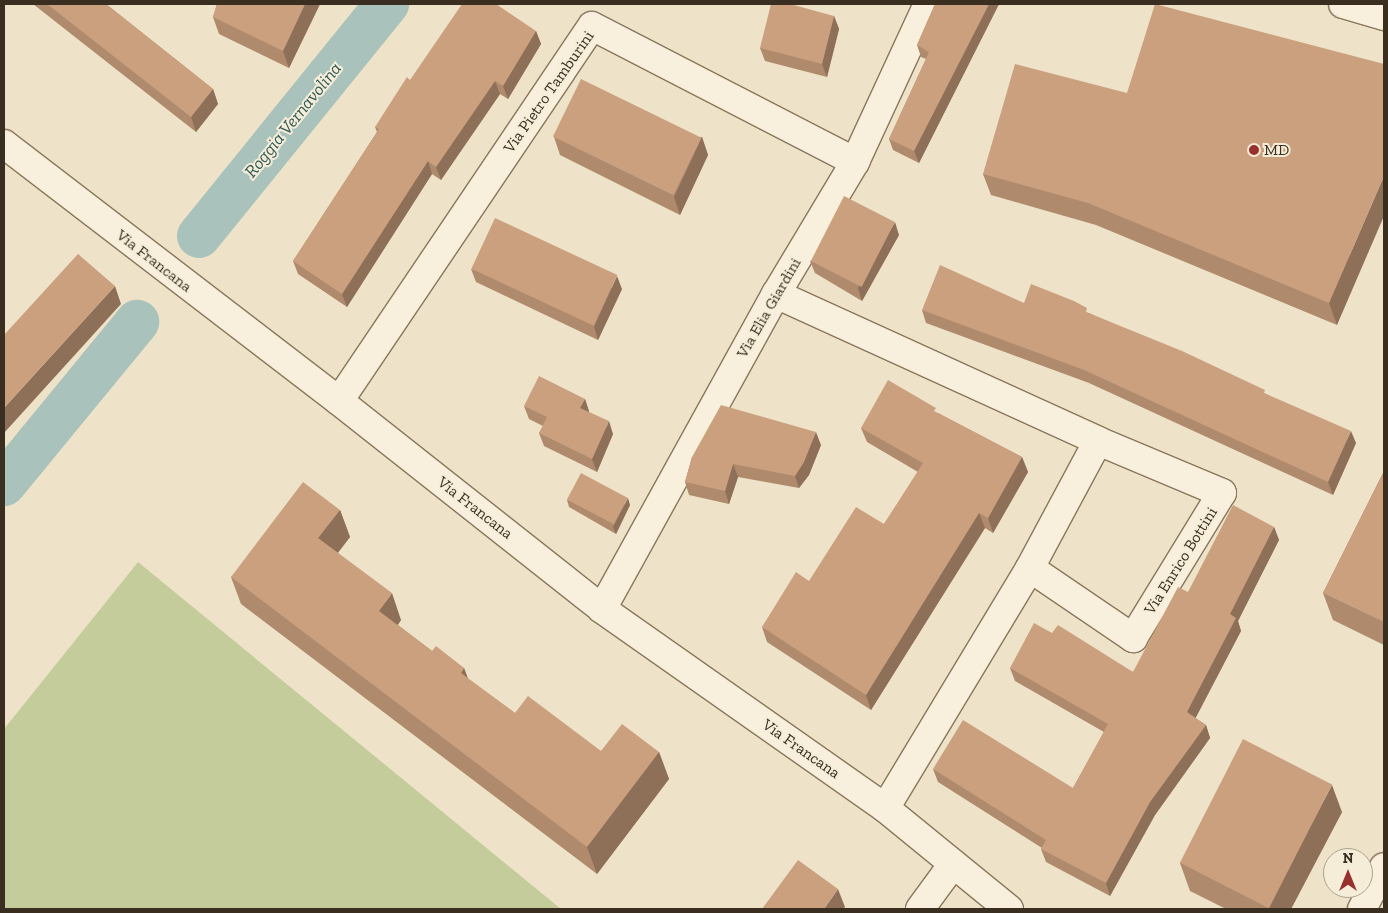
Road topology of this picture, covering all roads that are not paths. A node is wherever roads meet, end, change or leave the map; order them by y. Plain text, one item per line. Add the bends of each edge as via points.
1 (928, 4) edge
2 (1343, 4) edge
3 (1384, 16) edge
4 (4, 144) edge
5 (855, 162) junction
6 (776, 294) junction
7 (339, 401) junction
8 (1098, 441) junction
9 (1030, 568) junction
10 (602, 609) junction
11 (885, 808) junction
12 (953, 864) junction
13 (1384, 867) edge
14 (920, 909) edge
15 (1009, 909) edge
16 (1362, 909) edge

1 - 5 street, Via Elia Giardini
2 - 3 street
4 - 7 street, Via Francana
5 - 6 street, Via Elia Giardini
5 - 7 street, Via Pietro Tamburini via 592,26
6 - 8 street, Via Enrico Bottini
6 - 10 street, Via Elia Giardini
7 - 10 street, Via Francana
8 - 9 street
8 - 9 street, Via Enrico Bottini via 1222,493 1134,638
9 - 11 street
10 - 11 street, Via Francana
11 - 12 street, Via Francana
12 - 14 street
12 - 15 street, Via Francana
13 - 16 street

